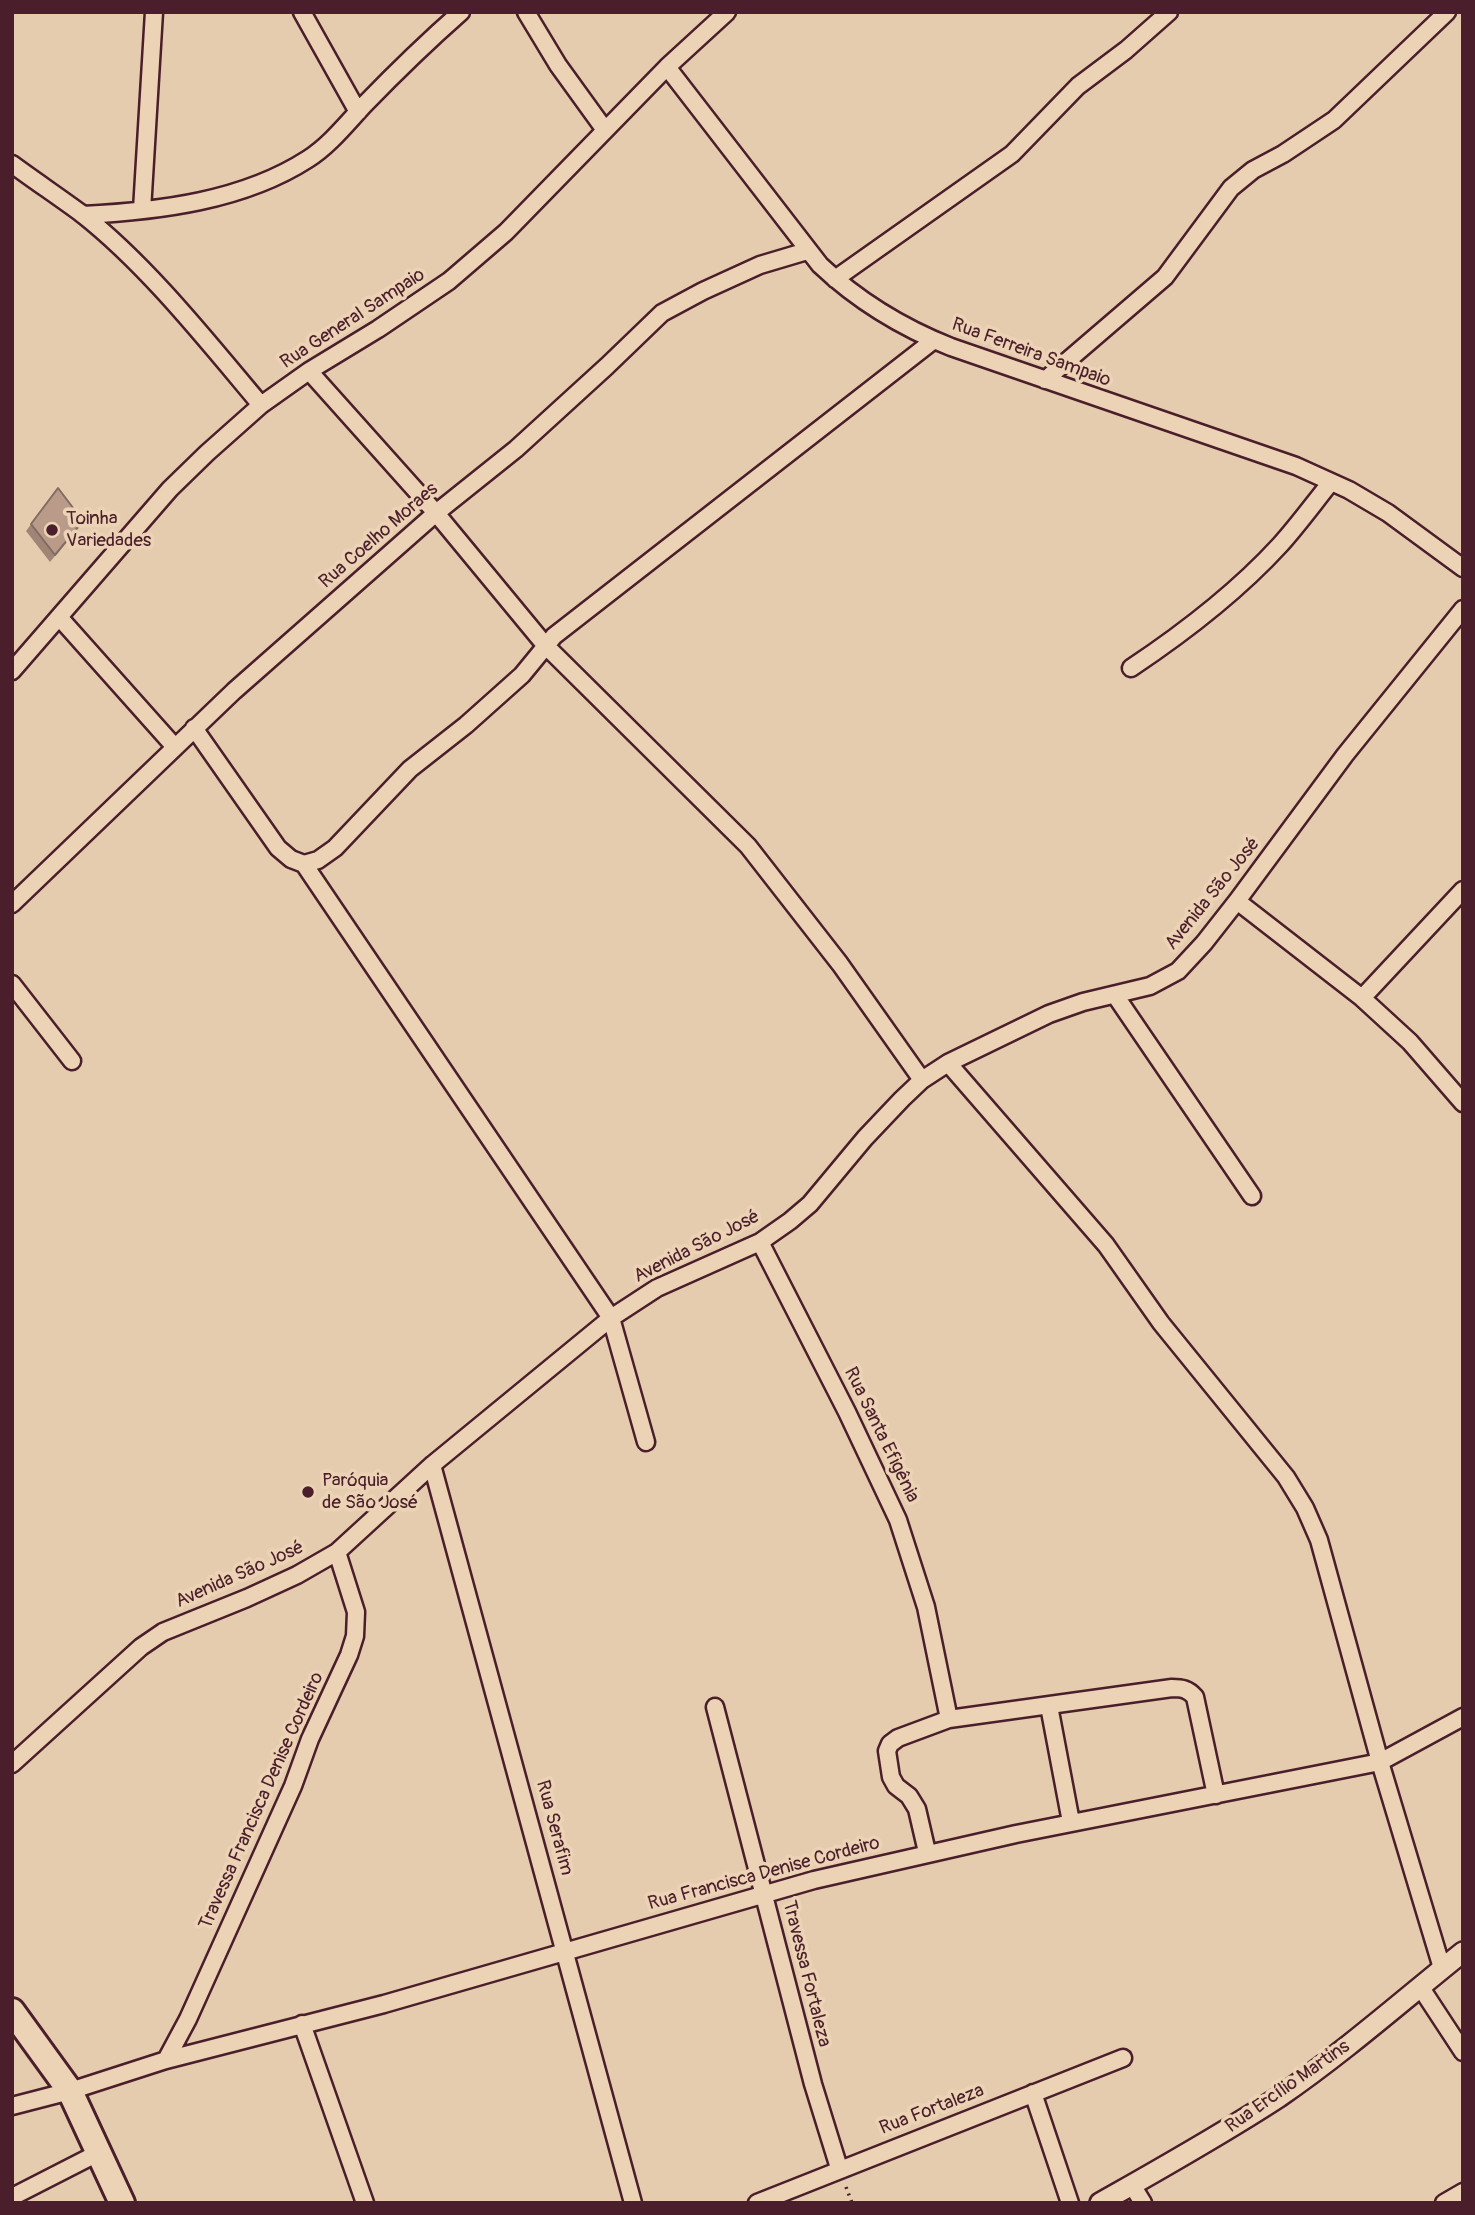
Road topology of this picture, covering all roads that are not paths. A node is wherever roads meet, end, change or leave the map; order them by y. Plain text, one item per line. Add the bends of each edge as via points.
1 (154, 12) edge
2 (302, 12) edge
3 (461, 12) edge
4 (526, 12) edge
5 (727, 12) edge
6 (1169, 12) edge
7 (1447, 12) edge
8 (667, 67) junction
9 (358, 112) junction
10 (605, 130) junction
11 (12, 164) edge
12 (142, 210) junction
13 (83, 215) junction
14 (807, 251) junction
15 (835, 279) junction
16 (934, 340) junction
17 (309, 371) junction
18 (1045, 380) junction
19 (261, 405) junction
20 (1331, 482) junction
21 (436, 513) junction
22 (1463, 568) edge
23 (1463, 609) edge
24 (60, 617) junction
25 (545, 645) junction
26 (1131, 668) dead end
27 (12, 671) edge
28 (194, 728) junction
29 (174, 746) junction
30 (304, 864) junction
31 (1463, 890) edge
32 (1237, 901) junction
33 (12, 904) edge
34 (12, 984) edge
35 (1115, 995) junction
36 (1362, 998) junction
37 (72, 1061) dead end
38 (948, 1063) junction
39 (922, 1080) junction
40 (1463, 1103) edge
41 (1252, 1196) dead end
42 (760, 1242) junction
43 (611, 1318) junction
44 (646, 1442) dead end
45 (432, 1465) junction
46 (337, 1552) junction
47 (1049, 1706) junction
48 (715, 1707) dead end
49 (1463, 1717) edge
50 (949, 1720) junction
51 (1380, 1762) junction
52 (12, 1764) edge
53 (1216, 1795) junction
54 (1072, 1822) junction
55 (927, 1852) junction
56 (763, 1893) junction
57 (565, 1951) junction
58 (1463, 1952) edge
59 (1442, 1968) junction
60 (1421, 1988) junction
61 (12, 2011) edge
62 (302, 2024) junction
63 (1463, 2052) edge
64 (1123, 2058) dead end
65 (166, 2060) junction
66 (70, 2091) junction
67 (1033, 2093) junction
68 (12, 2106) edge
69 (100, 2152) junction
70 (839, 2168) junction
71 (1132, 2185) junction
72 (1463, 2192) edge
73 (12, 2197) edge
74 (122, 2203) edge
75 (365, 2203) edge
76 (633, 2203) edge
77 (757, 2203) edge
78 (1070, 2203) edge
79 (1100, 2203) edge
80 (1143, 2203) edge
81 (1444, 2203) edge

1 - 12 street
2 - 9 street
3 - 9 street
4 - 10 street
5 - 8 street, Rua General Sampaio
6 - 15 street via 1078,86 1012,154
7 - 18 street via 1334,120 1231,188 1165,278
8 - 10 street, Rua General Sampaio
8 - 14 street, Rua Ferreira Sampaio
9 - 12 street via 310,158 261,183 211,199
10 - 17 street, Rua General Sampaio via 506,232 449,281
11 - 13 street
12 - 13 street
13 - 19 street via 183,314
14 - 15 street, Rua Ferreira Sampaio
14 - 21 street, Rua Coelho Moraes via 760,265 662,313 516,449
15 - 16 street, Rua Ferreira Sampaio via 899,323
16 - 18 street, Rua Ferreira Sampaio
16 - 25 street
17 - 19 street, Rua General Sampaio
17 - 21 street
18 - 20 street, Rua Ferreira Sampaio
19 - 24 street, Rua General Sampaio via 170,489
20 - 22 street, Rua Ferreira Sampaio via 1388,513
20 - 26 street via 1247,578 1202,618
21 - 25 street
21 - 28 street, Rua Coelho Moraes
23 - 32 street, Avenida São José via 1345,755
24 - 27 street, Rua General Sampaio
24 - 29 street
25 - 30 street via 522,675 410,769 335,848
25 - 39 street via 748,846
28 - 29 street, Rua Coelho Moraes
28 - 30 street via 278,848
29 - 33 street, Rua Coelho Moraes
30 - 43 street
31 - 36 street
32 - 35 street, Avenida São José via 1178,971 1150,986
32 - 36 street
34 - 37 street
35 - 38 street, Avenida São José via 1049,1014
35 - 41 street
36 - 40 street via 1410,1042
38 - 39 street, Avenida São José
38 - 51 street via 1086,1219 1305,1508 1319,1540
39 - 42 street, Avenida São José via 810,1204
42 - 43 street, Avenida São José via 657,1289
42 - 50 street, Rua Santa Efigênia via 898,1520 915,1565
43 - 44 street
43 - 45 street, Avenida São José
45 - 46 street, Avenida São José
45 - 57 street, Rua Serafim
46 - 52 street, Avenida São José via 247,1598 163,1632
46 - 65 street, Travessa Francisca Denise Cordeiro via 356,1612 349,1655
47 - 50 street
47 - 53 street via 1172,1688 1189,1691 1195,1697
47 - 54 street
48 - 56 street, Travessa Fortaleza
49 - 51 street, Rua Francisca Denise Cordeiro
50 - 55 street via 898,1738 887,1751 891,1777 916,1809
51 - 53 street, Rua Francisca Denise Cordeiro
51 - 59 street
53 - 54 street, Rua Francisca Denise Cordeiro
54 - 55 street, Rua Francisca Denise Cordeiro
55 - 56 street, Rua Francisca Denise Cordeiro
56 - 57 street, Rua Francisca Denise Cordeiro
56 - 70 street, Travessa Fortaleza
57 - 62 street, Rua Francisca Denise Cordeiro
57 - 76 street, Rua Serafim
58 - 59 street, Rua Ercílio Martins
59 - 60 street, Rua Ercílio Martins
60 - 63 street
60 - 71 street, Rua Ercílio Martins via 1279,2096
61 - 66 main road
62 - 65 street, Rua Francisca Denise Cordeiro
62 - 75 street
64 - 67 street, Rua Fortaleza
65 - 66 street, Rua Francisca Denise Cordeiro
66 - 68 street, Rua Francisca Denise Cordeiro
66 - 69 main road
67 - 70 street, Rua Fortaleza
67 - 78 street
69 - 73 street
69 - 74 main road
70 - 77 street, Rua Fortaleza
71 - 79 street, Rua Ercílio Martins
71 - 80 street
72 - 81 street

